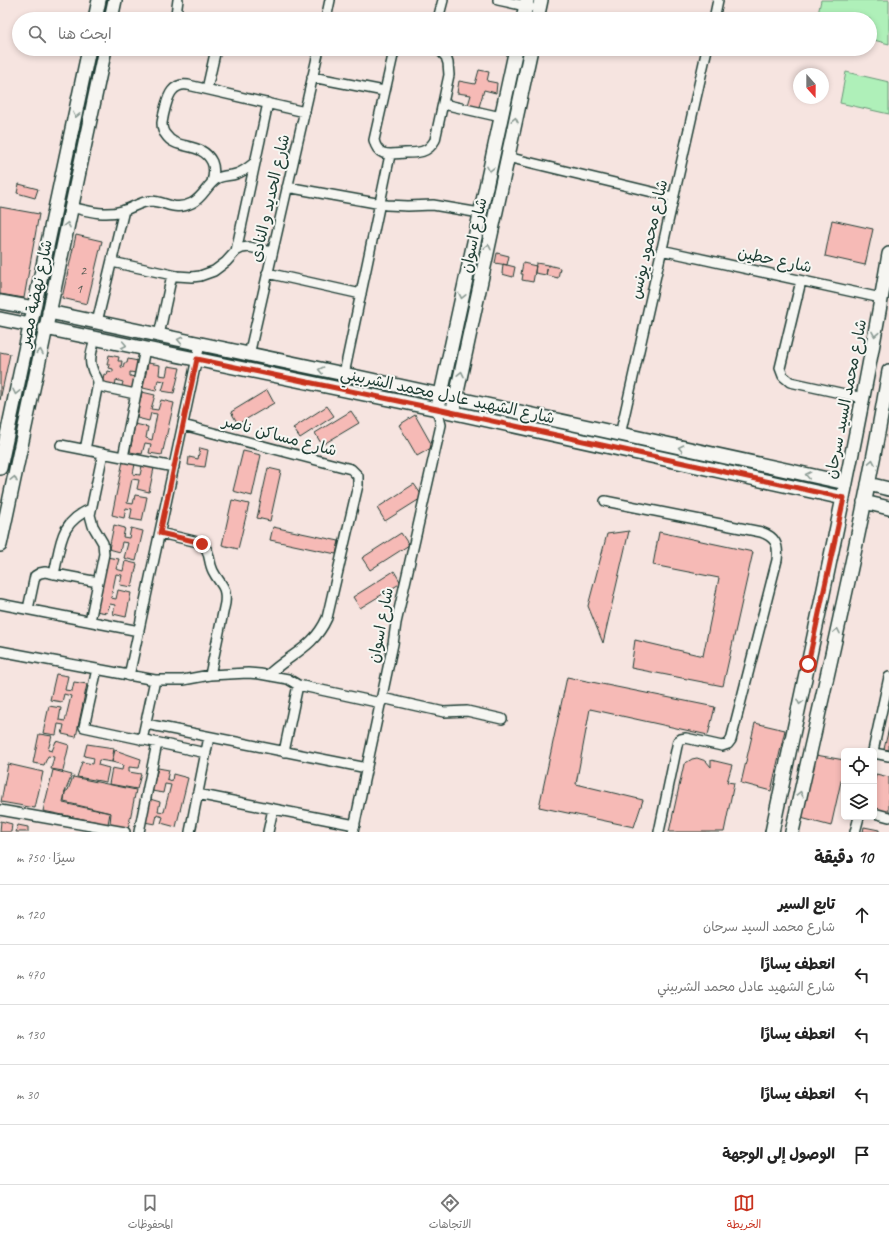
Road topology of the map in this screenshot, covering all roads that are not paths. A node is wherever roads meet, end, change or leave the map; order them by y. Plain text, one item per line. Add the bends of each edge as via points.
1 (99, 0) edge
2 (115, 0) edge
3 (178, 0) edge
4 (330, 0) edge
5 (443, 0) edge
6 (498, 0) edge
7 (718, 0) edge
8 (526, 3) edge
9 (539, 9) edge
10 (96, 12) edge
11 (112, 12) edge
12 (176, 12) edge
13 (327, 12) edge
14 (440, 12) edge
15 (715, 12) edge
16 (88, 56) edge
17 (103, 56) edge
18 (214, 56) edge
19 (317, 56) edge
20 (393, 56) edge
21 (445, 56) edge
22 (514, 56) edge
23 (529, 56) edge
24 (705, 56) edge
25 (102, 63) junction
26 (86, 64) junction
27 (312, 77) junction
28 (206, 89) junction
29 (81, 91) junction
30 (384, 91) junction
31 (96, 92) junction
32 (268, 103) junction
33 (443, 104) junction
34 (304, 112) junction
35 (501, 117) junction
36 (390, 155) junction
37 (507, 157) junction
38 (254, 163) junction
39 (212, 182) junction
40 (287, 186) junction
41 (673, 197) junction
42 (380, 204) junction
43 (71, 207) junction
44 (124, 210) junction
45 (480, 214) junction
46 (661, 250) junction
47 (236, 251) junction
48 (272, 252) junction
49 (889, 254) edge
50 (112, 262) junction
51 (267, 273) junction
52 (172, 275) junction
53 (801, 281) junction
54 (361, 294) junction
55 (882, 298) junction
56 (0, 302) edge
57 (34, 308) junction
58 (49, 312) junction
59 (0, 319) edge
60 (97, 322) junction
61 (30, 325) junction
62 (45, 328) junction
63 (159, 335) junction
64 (95, 339) junction
65 (200, 344) junction
66 (145, 349) junction
67 (249, 354) junction
68 (197, 359) junction
69 (869, 369) junction
70 (889, 373) edge
71 (344, 374) junction
72 (98, 386) junction
73 (135, 394) junction
74 (440, 395) junction
75 (455, 398) junction
76 (863, 402) junction
77 (437, 409) junction
78 (882, 409) junction
79 (452, 412) junction
80 (183, 425) junction
81 (441, 425) junction
82 (620, 435) junction
83 (61, 445) dead end
84 (85, 450) junction
85 (103, 453) junction
86 (122, 457) junction
87 (174, 467) junction
88 (0, 468) edge
89 (846, 483) junction
90 (868, 484) junction
91 (889, 489) edge
92 (844, 498) junction
93 (606, 501) dead end
94 (864, 502) junction
95 (889, 508) edge
96 (91, 509) junction
97 (160, 533) junction
98 (1, 539) edge
99 (54, 574) junction
100 (98, 582) junction
101 (0, 604) edge
102 (28, 609) junction
103 (90, 621) junction
104 (139, 631) junction
105 (0, 651) edge
106 (808, 664) junction
107 (97, 669) junction
108 (829, 669) junction
109 (210, 675) junction
110 (268, 675) junction
111 (129, 676) junction
112 (889, 677) edge
113 (155, 680) junction
114 (298, 685) junction
115 (887, 699) edge
116 (382, 700) junction
117 (502, 719) dead end
118 (146, 724) junction
119 (209, 737) junction
120 (142, 740) junction
121 (157, 743) junction
122 (875, 748) edge
123 (284, 752) junction
124 (206, 753) junction
125 (877, 753) edge
126 (889, 756) edge
127 (367, 768) junction
128 (197, 794) junction
129 (273, 809) junction
130 (0, 810) edge
131 (877, 814) edge
132 (889, 817) edge
133 (858, 820) edge
134 (354, 829) edge
135 (125, 832) edge
136 (139, 832) edge
137 (190, 832) edge
138 (268, 832) edge
139 (659, 832) edge
140 (772, 832) edge
141 (792, 832) edge
142 (856, 832) edge

1 - 10 street
2 - 11 street
3 - 12 street
4 - 13 street
5 - 14 street
6 - 8 street
7 - 15 street
8 - 9 street
16 - 26 street, شارع نهضة مصر
17 - 25 street, شارع نهضة مصر
18 - 28 street
19 - 27 street, شارع الحديد و النادى
20 - 30 street
21 - 33 street via 449,75
22 - 35 street, شارع اسوان
37 -> 23 street, شارع اسوان
24 - 41 street, شارع محمود يونس
25 - 26 street via 96,68
25 - 31 street, شارع نهضة مصر
26 - 29 street, شارع نهضة مصر
27 - 30 street
27 - 34 street, شارع الحديد و النادى
28 - 32 street
28 - 39 street via 180,85 171,91 162,128 171,141 206,154 213,164
29 - 31 street via 88,88
29 -> 57 street, شارع نهضة مصر
30 - 36 street via 374,140 382,153
31 - 43 street, شارع نهضة مصر
32 - 34 street
32 - 38 street
33 - 35 street
33 - 36 street via 435,140 429,148 420,153
34 - 40 street, شارع الحديد و النادى
35 -> 45 street, شارع اسوان
36 - 42 street
37 - 41 street
75 -> 37 street, شارع اسوان
38 - 39 street via 242,172
38 - 47 street
39 - 44 street via 201,197 186,206 172,206 156,201
40 - 42 street
40 - 48 street, شارع الحديد و النادى
41 - 46 street, شارع محمود يونس
42 - 45 street via 438,206
42 - 54 street
43 - 44 street via 106,214
58 -> 43 street, شارع نهضة مصر
44 - 50 street
45 -> 74 street, شارع اسوان
46 - 53 street, شارع حطين
46 - 82 street, شارع محمود يونس
47 - 48 street via 249,246
47 - 52 street via 226,262 207,274 192,277
48 - 51 street, شارع الحديد و النادى
49 - 55 street, شارع محمد السيد سرحان
50 - 52 street
50 - 60 street
51 - 54 street
51 - 67 street, شارع الحديد و النادى
52 - 63 street
53 - 55 street, شارع حطين
53 - 76 street via 780,368 783,376 790,382
54 - 71 street
55 -> 69 street, شارع محمد السيد سرحان
56 - 57 street
57 - 61 street, شارع نهضة مصر
58 - 60 street, شارع الشهيد عادل محمد الشربيني
58 - 62 street, شارع نهضة مصر
59 - 61 street
60 - 63 street, شارع الشهيد عادل محمد الشربيني
61 -> 88 street, شارع نهضة مصر
62 - 64 street, شارع الشهيد عادل محمد الشربيني
98 -> 62 street, شارع نهضة مصر
65 -> 63 street, شارع الشهيد عادل محمد الشربيني
64 -> 66 street, شارع الشهيد عادل محمد الشربيني
64 - 72 street via 90,364
65 - 67 street, شارع الشهيد عادل محمد الشربيني
65 - 68 street
66 - 68 street, شارع الشهيد عادل محمد الشربيني
66 - 73 street
71 -> 67 street, شارع الشهيد عادل محمد الشربيني
68 - 77 street, شارع الشهيد عادل محمد الشربيني
68 - 80 street
69 - 70 street via 872,376 879,378
69 - 76 street, شارع محمد السيد سرحان
70 - 78 street
71 - 74 street, شارع الشهيد عادل محمد الشربيني
72 - 73 street
72 - 84 street
73 - 86 street
74 - 75 street, شارع الشهيد عادل محمد الشربيني
74 - 77 street, شارع اسوان
75 - 79 street, شارع اسوان
75 - 82 street, شارع الشهيد عادل محمد الشربيني
76 - 78 street via 873,402
76 - 89 street, شارع محمد السيد سرحان
77 - 79 street, شارع الشهيد عادل محمد الشربيني
77 - 81 street, شارع اسوان
90 -> 78 street
79 - 81 street, شارع اسوان
79 - 92 street, شارع الشهيد عادل محمد الشربيني
80 - 87 street
80 - 110 street, شارع مساكن ناصر via 351,469 358,476 330,609 323,627 303,650
81 - 116 street, شارع اسوان via 396,623
89 -> 82 street, شارع الشهيد عادل محمد الشربيني
83 - 84 street
84 - 85 street
85 - 86 street
85 - 96 street
86 - 87 street
87 - 97 street
89 - 92 street, شارع محمد السيد سرحان
90 - 91 street
90 - 94 street
92 - 106 street, شارع محمد السيد سرحان
93 - 139 street via 761,532 776,542 778,551 731,740 722,746 686,738 678,741
94 - 95 street
108 -> 94 street
96 - 99 street via 72,520 64,532
96 - 100 street via 92,526 104,546
97 - 104 street
97 - 109 street via 202,544 223,586 224,603
99 - 100 street
99 - 102 street via 43,572 35,576
100 - 103 street
101 - 102 street
102 - 103 street
103 - 104 street
104 - 111 street
105 - 107 street
106 - 108 street
106 -> 140 street, شارع محمد السيد سرحان
107 - 111 street
107 - 120 street via 84,727
141 -> 108 street
109 - 110 street
109 - 113 street via 183,680
110 - 114 street via 288,679
111 - 113 street
112 - 115 street
113 - 118 street
114 - 116 street
114 - 123 street
115 - 122 street
116 - 117 street via 444,712 467,711
116 - 127 street, شارع اسوان
118 - 119 street
118 - 120 street
119 - 123 street
119 - 124 street
120 - 121 street
121 - 124 street
121 - 136 street
123 - 127 street
124 - 128 street
125 - 126 street
127 - 134 street, شارع اسوان
128 - 129 street
128 - 137 street
129 - 134 street
129 - 138 street
130 - 135 street
131 - 132 street
133 - 142 street

